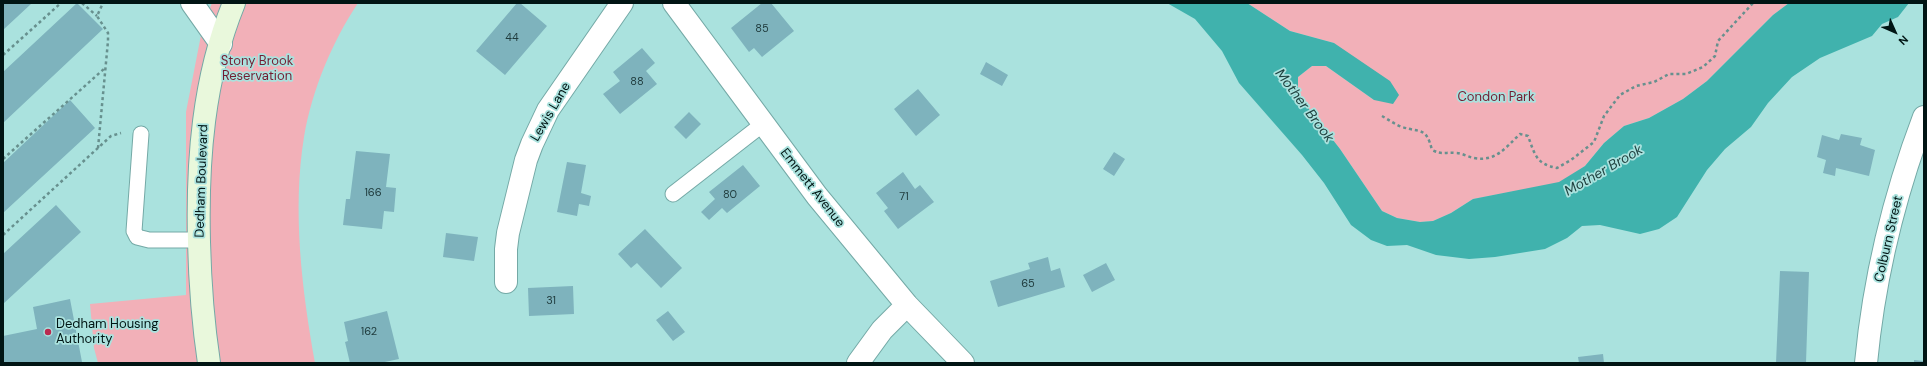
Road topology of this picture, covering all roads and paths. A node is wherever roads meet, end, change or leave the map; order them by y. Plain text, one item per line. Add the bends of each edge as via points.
1 (61, 3) edge
2 (82, 3) edge
3 (103, 3) edge
4 (192, 3) edge
5 (234, 3) edge
6 (622, 3) edge
7 (674, 3) edge
8 (1753, 3) edge
9 (97, 16) junction
10 (220, 44) junction
11 (3, 55) edge
12 (106, 67) junction
13 (1382, 116) dead end
14 (1924, 117) edge
15 (763, 124) junction
16 (141, 134) joint
17 (98, 148) junction
18 (3, 159) edge
19 (673, 194) dead end
20 (3, 235) edge
21 (199, 240) junction
22 (506, 282) dead end
23 (906, 304) junction
24 (209, 363) edge
25 (858, 363) edge
26 (963, 363) edge
27 (1866, 363) edge

1 - 11 path
2 - 9 path
3 - 9 path
4 - 10 street
5 - 10 main road, Dedham Boulevard
6 - 22 street, Lewis Lane via 548,110 532,144 508,233
7 - 15 street, Emmett Avenue
8 - 13 path via 1718,41 1714,56 1703,67 1686,74 1669,74 1620,95 1604,116 1594,142 1557,168 1544,165 1536,156 1528,136 1520,134 1498,155 1485,160 1457,153 1440,154 1432,150 1429,138 1419,130 1402,127
9 - 12 path via 108,33
10 - 21 main road, Dedham Boulevard via 203,125 198,201
12 - 17 path
12 - 18 path
14 - 27 street, Colburn Street via 1907,164 1887,237
15 - 19 lane
15 - 23 street, Emmett Avenue via 817,196
16 - 17 path via 118,132
16 - 21 lane via 134,231 137,237 149,240
17 - 20 path
21 - 24 main road, Dedham Boulevard
23 - 25 street via 882,330
23 - 26 street, Emmett Avenue

